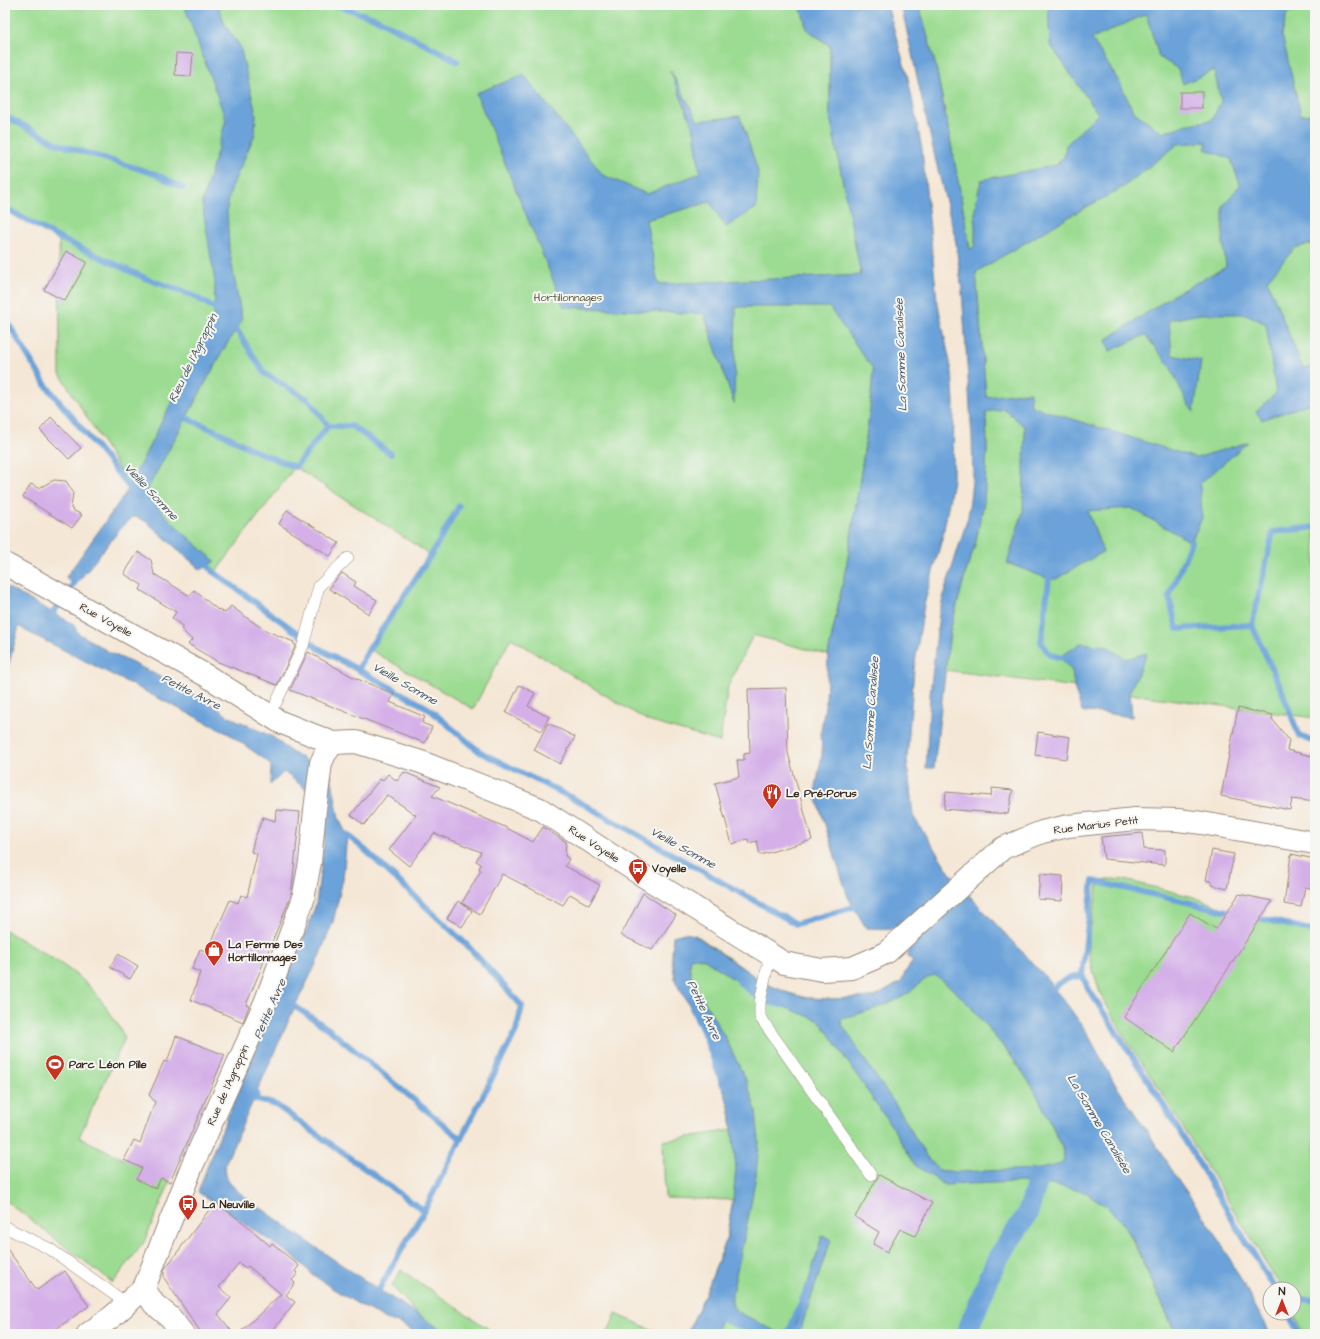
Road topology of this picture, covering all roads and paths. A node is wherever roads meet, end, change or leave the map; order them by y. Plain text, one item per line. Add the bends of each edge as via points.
1 (348, 558) dead end
2 (5, 564) edge
3 (207, 676) junction
4 (276, 703) junction
5 (333, 743) junction
6 (1315, 843) edge
7 (887, 952) joint
8 (768, 965) junction
9 (871, 1175) dead end
10 (5, 1226) edge
11 (144, 1288) junction
12 (126, 1304) junction
13 (88, 1334) edge
14 (183, 1334) edge

1 - 4 lane via 319,586 302,646
2 - 3 street, Rue Voyelle
3 - 4 street, Rue Voyelle
3 - 5 street, Rue Voyelle via 280,722
4 - 5 street, Rue Voyelle via 313,722
5 - 8 street, Rue Voyelle via 356,742 414,760 540,809 645,877
5 - 11 street, Rue de l'Agrappin via 321,763 310,862 302,900 264,1003 192,1166
6 - 7 street, Rue Marius Petit via 1202,822 1178,820 1135,819 1068,826 1042,832 1003,848
7 - 8 street, Rue Voyelle via 852,968 822,970 784,964
8 - 9 lane via 760,1002 760,1017
10 - 12 lane via 50,1249
11 - 12 street
11 - 14 street via 154,1304 170,1317
12 - 13 street

